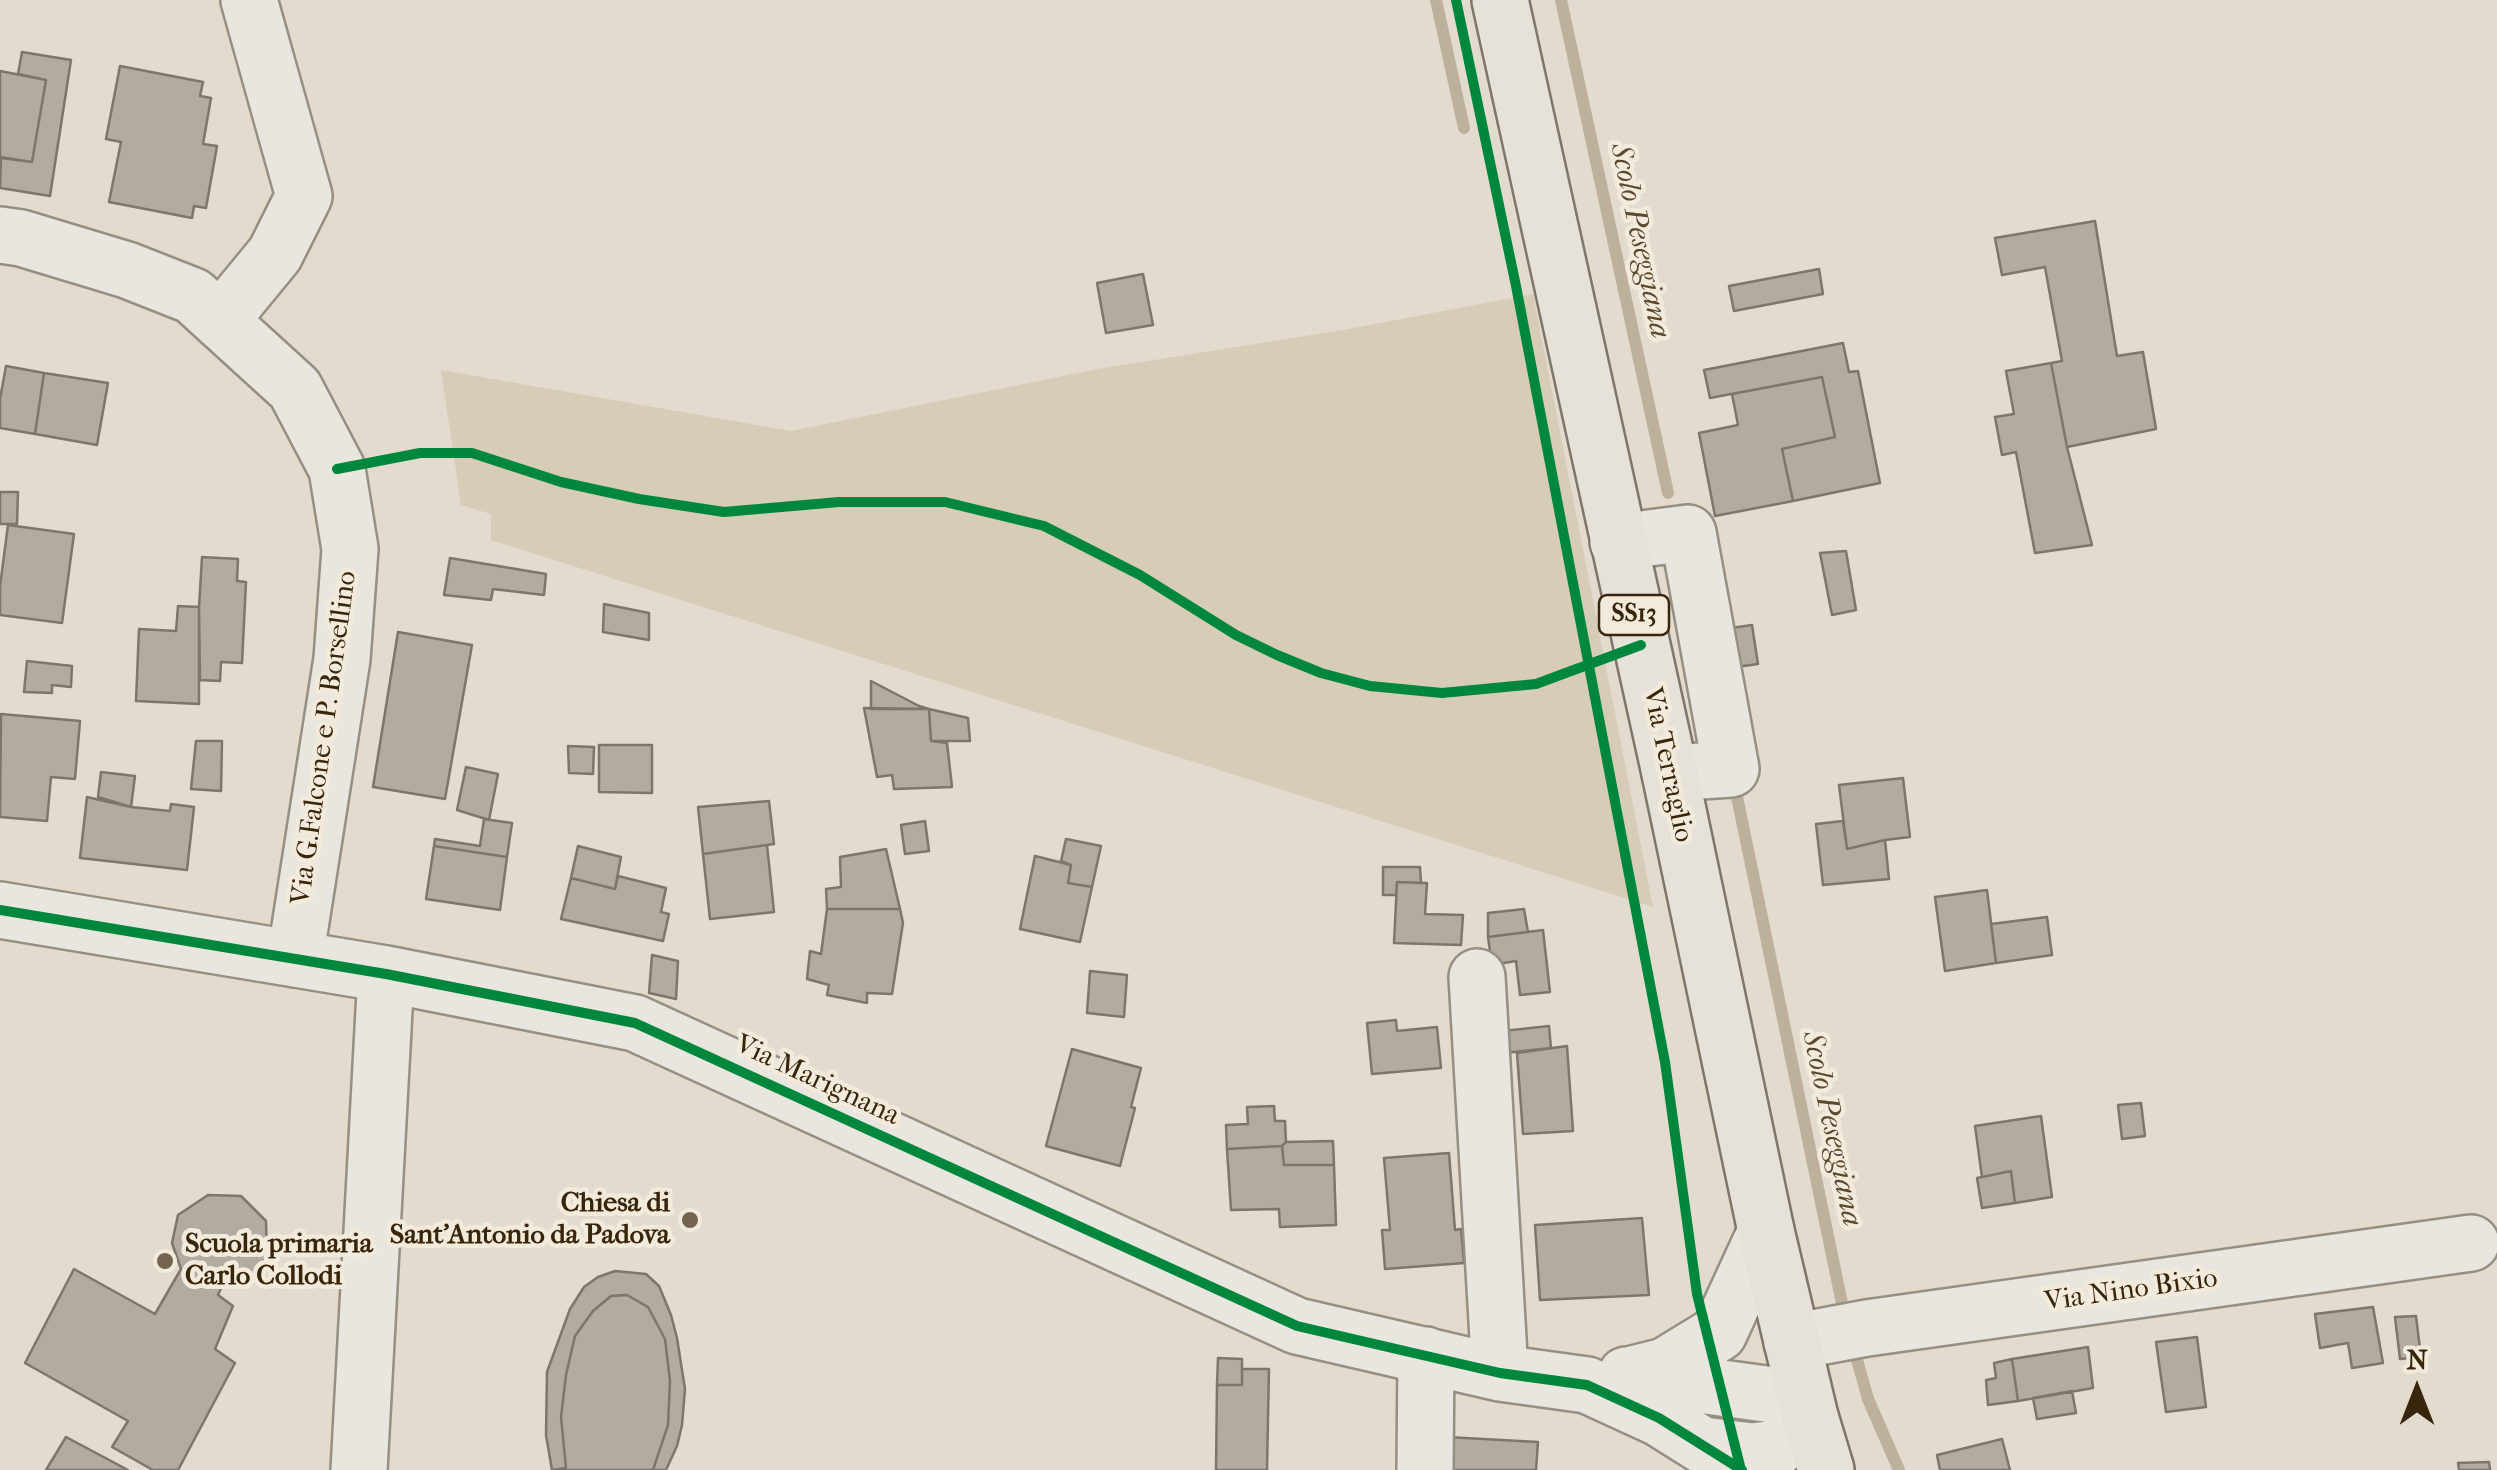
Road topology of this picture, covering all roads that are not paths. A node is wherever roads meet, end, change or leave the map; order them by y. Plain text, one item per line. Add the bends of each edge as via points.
1 (249, 0) edge
2 (1500, 0) edge
3 (0, 235) edge
4 (220, 322) junction
5 (0, 910) edge
6 (296, 959) junction
7 (386, 974) junction
8 (1477, 977) dead end
9 (1766, 1231) junction
10 (2472, 1243) dead end
11 (1828, 1335) junction
12 (1426, 1354) junction
13 (1500, 1372) junction
14 (1607, 1380) junction
15 (1810, 1416) junction
16 (1721, 1462) edge
17 (359, 1470) edge
18 (1425, 1470) edge
19 (1826, 1470) edge

1 - 4 street via 304,196 275,254
2 - 9 main road, Via Terraglio / SS13
3 - 4 street, Via G.Falcone e P. Borsellino via 193,296
4 - 6 street, Via G.Falcone e P. Borsellino via 296,390 337,469 350,549 342,660
5 - 6 street, Via Marignana
6 - 7 street, Via Marignana
7 - 12 street, Via Marignana via 634,1023 1297,1326
7 - 17 street
8 - 13 street
9 - 11 main road, Via Terraglio / SS13
9 - 14 street, Via Marignana via 1719,1333 1665,1366
10 - 11 street, Via Nino Bixio
11 - 15 main road, Via Terraglio / SS13
12 - 13 street, Via Marignana
12 - 18 street
13 - 14 street, Via Marignana
14 - 15 street, Via Marignana via 1772,1395
14 - 16 street, Via Marignana
15 - 16 street, Via Marignana via 1777,1448
15 - 19 main road, Via Terraglio / SS13

